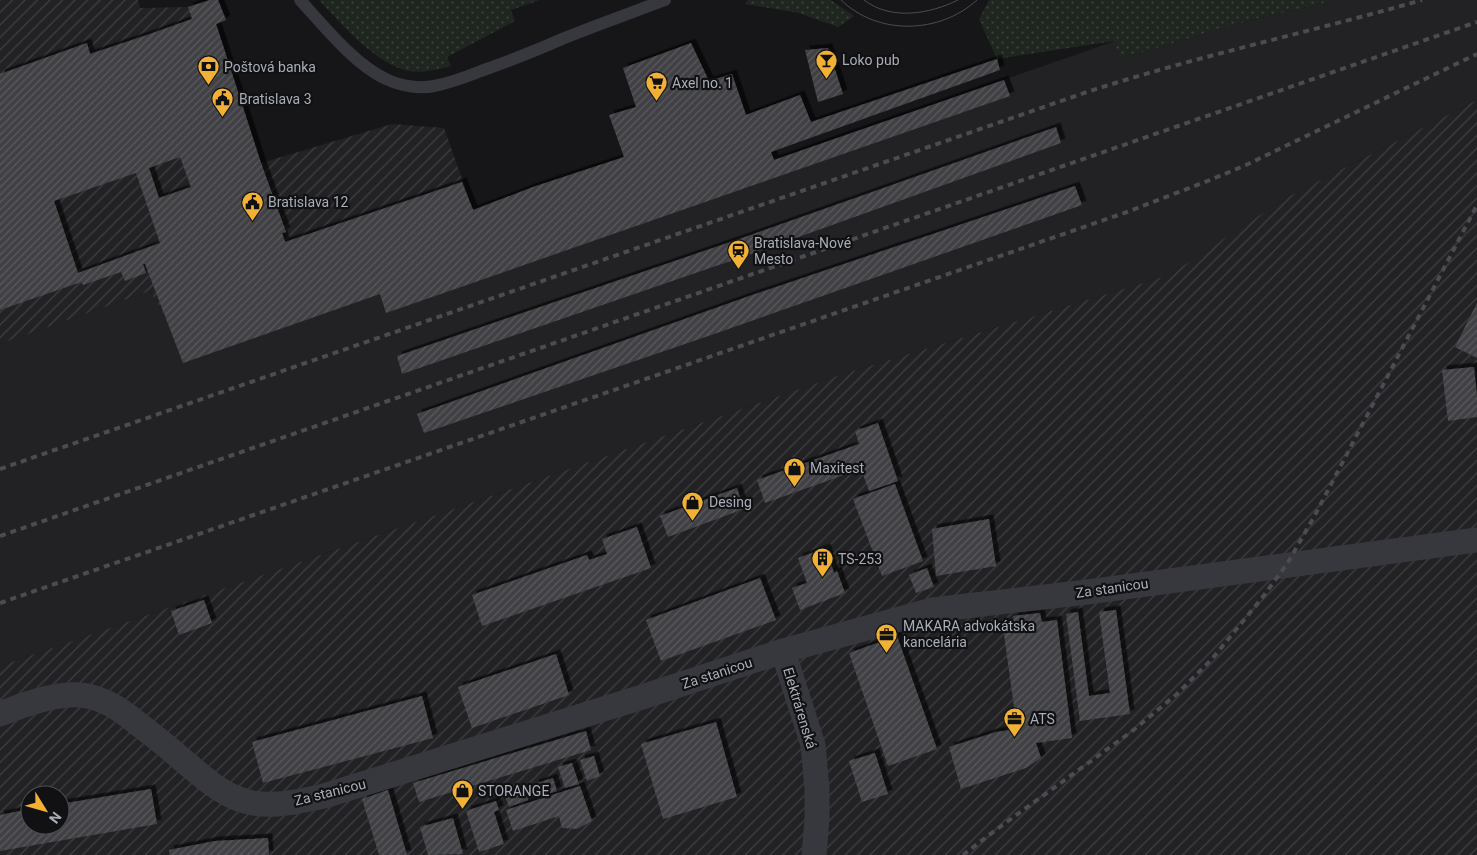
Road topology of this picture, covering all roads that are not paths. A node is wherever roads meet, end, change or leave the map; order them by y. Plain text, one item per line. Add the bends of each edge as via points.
1 (300, 0) edge
2 (665, 0) edge
3 (1477, 540) edge
4 (783, 651) junction
5 (0, 714) edge
6 (814, 855) edge

1 - 2 lane via 343,46 371,70 398,84 417,87 462,78
3 - 4 street, Za stanicou via 932,610
4 - 5 street, Za stanicou via 352,788 295,802 272,804 252,803 228,794 203,778 117,707 91,696 36,701
4 - 6 street, Elektrárenská via 813,745 817,789

